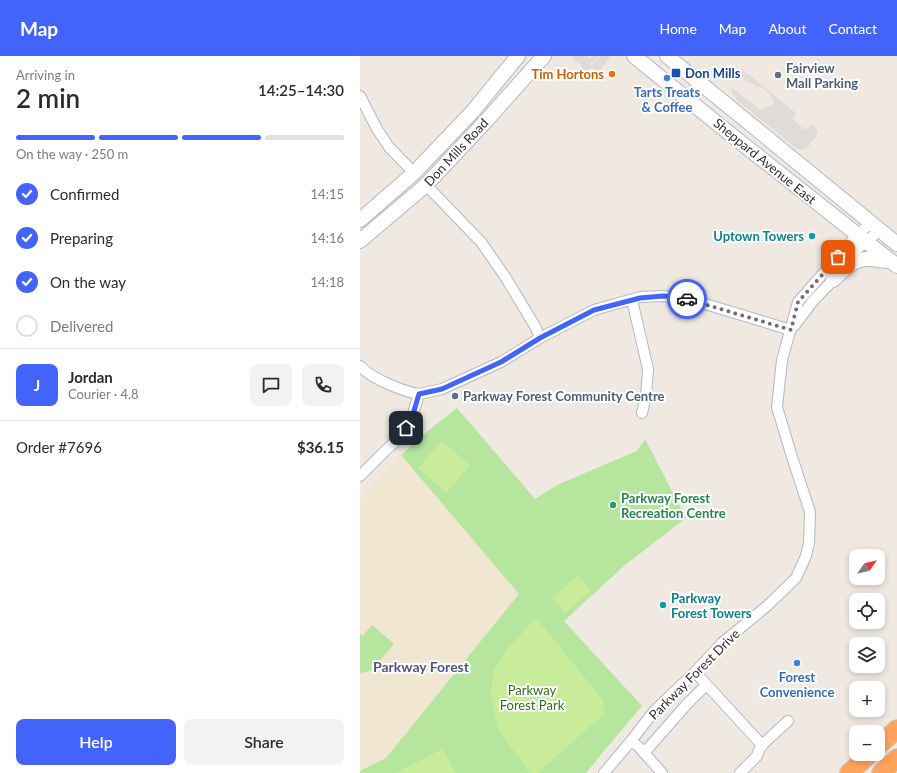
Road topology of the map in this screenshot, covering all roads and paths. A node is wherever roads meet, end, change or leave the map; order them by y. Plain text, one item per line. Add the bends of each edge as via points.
1 (518, 56) edge
2 (544, 56) edge
3 (634, 56) edge
4 (667, 56) edge
5 (360, 99) edge
6 (414, 173) junction
7 (426, 185) junction
8 (360, 220) edge
9 (875, 226) junction
10 (862, 239) junction
11 (360, 241) edge
12 (897, 244) edge
13 (894, 264) edge
14 (833, 280) junction
15 (632, 300) junction
16 (791, 330) junction
17 (540, 338) junction
18 (360, 366) edge
19 (419, 394) junction
20 (642, 413) dead end
21 (360, 476) edge
22 (695, 672) junction
23 (706, 685) junction
24 (788, 721) dead end
25 (897, 729) edge
26 (885, 740) edge
27 (631, 742) junction
28 (762, 745) junction
29 (644, 753) junction
30 (897, 758) edge
31 (862, 761) edge
32 (604, 773) edge
33 (662, 773) edge
34 (740, 773) edge
35 (849, 773) edge
36 (881, 773) edge

1 - 6 main road, Don Mills Road via 473,111
2 - 7 main road, Don Mills Road
3 - 10 main road, Sheppard Avenue East
4 - 9 main road, Sheppard Avenue East
5 - 6 street via 389,147
6 - 8 main road, Don Mills Road
7 - 11 main road, Don Mills Road
7 - 17 street via 481,242 506,278
9 - 10 street, Parkway Forest Drive
9 - 12 main road, Sheppard Avenue East
10 - 13 main road, Sheppard Avenue East
10 - 14 street, Parkway Forest Drive
10 - 16 street, Parkway Forest Drive via 798,302
13 - 14 main road via 868,259 858,260
14 - 16 street, Parkway Forest Drive
15 - 16 street via 662,296 682,297
15 - 17 street via 594,310
15 - 20 street via 648,368
16 - 22 street, Parkway Forest Drive via 782,360 777,407 810,512 810,543 796,578 722,643
17 - 19 street via 501,362 442,389
18 - 19 street via 386,383
19 - 21 street via 411,421 401,436
22 - 23 street
22 - 27 street, Parkway Forest Drive via 655,710
23 - 28 street
23 - 29 street
24 - 28 street
25 - 26 highway
27 - 29 street
27 - 32 street, Parkway Forest Drive
28 - 34 street via 757,756
29 - 33 street
30 - 36 highway
31 - 35 highway

